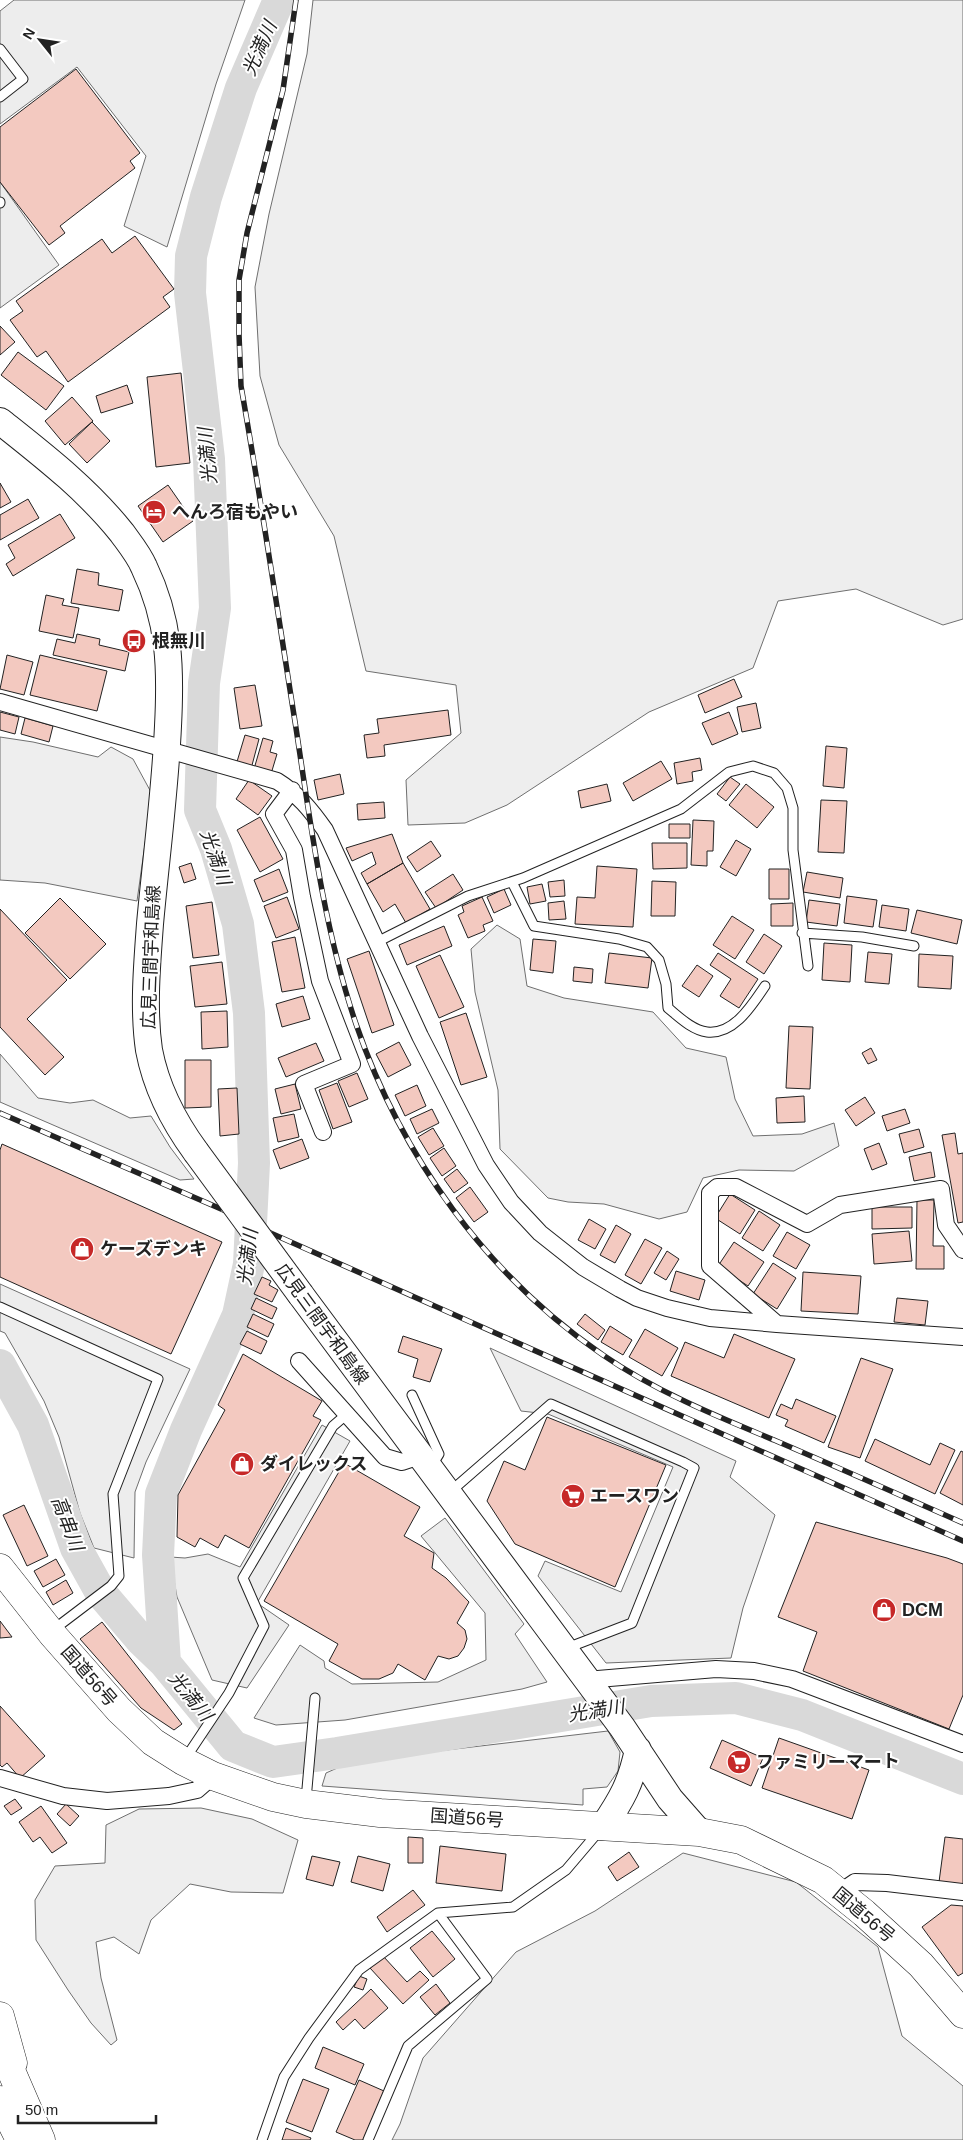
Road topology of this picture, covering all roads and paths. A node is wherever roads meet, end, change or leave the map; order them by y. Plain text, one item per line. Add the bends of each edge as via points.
1 (0, 49) edge
2 (0, 97) edge
3 (0, 420) edge
4 (0, 702) edge
5 (179, 753) junction
6 (292, 790) junction
7 (512, 882) junction
8 (802, 932) junction
9 (377, 942) junction
10 (914, 946) dead end
11 (808, 966) dead end
12 (765, 986) dead end
13 (323, 1132) dead end
14 (963, 1250) edge
15 (0, 1307) edge
16 (777, 1324) junction
17 (963, 1337) edge
18 (299, 1361) dead end
19 (412, 1395) dead end
20 (347, 1414) junction
21 (425, 1462) junction
22 (448, 1494) junction
23 (0, 1568) edge
24 (50, 1632) junction
25 (563, 1649) junction
26 (588, 1683) junction
27 (315, 1698) dead end
28 (963, 1744) edge
29 (191, 1750) junction
30 (638, 1750) junction
31 (213, 1776) junction
32 (0, 1778) edge
33 (306, 1804) junction
34 (604, 1827) junction
35 (699, 1832) junction
36 (963, 1892) edge
37 (839, 1893) junction
38 (438, 1913) junction
39 (963, 2014) edge
40 (0, 2016) edge
41 (0, 2045) edge
42 (0, 2100) edge
43 (27, 2109) junction
44 (20, 2140) edge
45 (41, 2140) edge
46 (262, 2140) edge
47 (368, 2140) edge

1 - 2 lane via 23,79
3 - 5 main road, 広見三間宇和島線 via 90,495 144,565 163,617
4 - 5 street
5 - 6 street via 277,781
5 - 21 main road, 広見三間宇和島線, bridge via 148,954 146,1010 150,1050 160,1085 179,1129
6 - 9 street via 325,830
6 - 13 street via 274,814 294,850 320,981 352,1064 304,1084
7 - 8 lane via 681,809 729,772 753,766 774,773 787,788 793,808 793,850
7 - 9 lane via 468,896
7 - 12 lane via 534,926 647,947 659,960 668,1008 692,1026 708,1032 728,1028 748,1011
8 - 10 lane
8 - 11 lane
9 - 16 street via 420,1036 486,1165 510,1202 540,1233 583,1267 637,1298 710,1318
14 - 16 street via 946,1226 941,1188 840,1205 807,1224 736,1188 717,1187 710,1193 710,1266
15 - 24 lane via 158,1379 113,1494 119,1576 111,1586
16 - 17 street
18 - 20 street
19 - 21 lane via 439,1454
20 - 21 street via 385,1457 402,1462
20 - 29 lane via 333,1426 243,1578 264,1626 224,1702
21 - 22 main road, 広見三間宇和島線
22 - 25 main road, 広見三間宇和島線
22 - 25 lane via 551,1404 694,1468 632,1623
23 - 24 highway, 国道56号
24 - 29 highway, 国道56号 via 119,1710 153,1742
25 - 26 main road, 広見三間宇和島線
26 - 28 street via 716,1669 754,1671 792,1679
26 - 30 main road, 広見三間宇和島線
27 - 33 lane
29 - 31 highway, 国道56号
30 - 34 main road via 632,1777
30 - 35 main road via 670,1798
31 - 32 street via 197,1790 169,1796 107,1801 63,1796
31 - 33 highway, 国道56号
33 - 34 highway, 国道56号 via 380,1813
34 - 35 highway, 国道56号
34 - 38 lane via 566,1870 513,1907
35 - 37 highway, 国道56号 via 741,1840 823,1880
36 - 37 street via 856,1882
37 - 39 highway, 国道56号 via 921,1965
38 - 46 lane via 359,1970 284,2078
38 - 47 lane via 487,1979 408,2046
40 - 43 highway
41 - 43 highway
42 - 44 highway
43 - 45 highway

